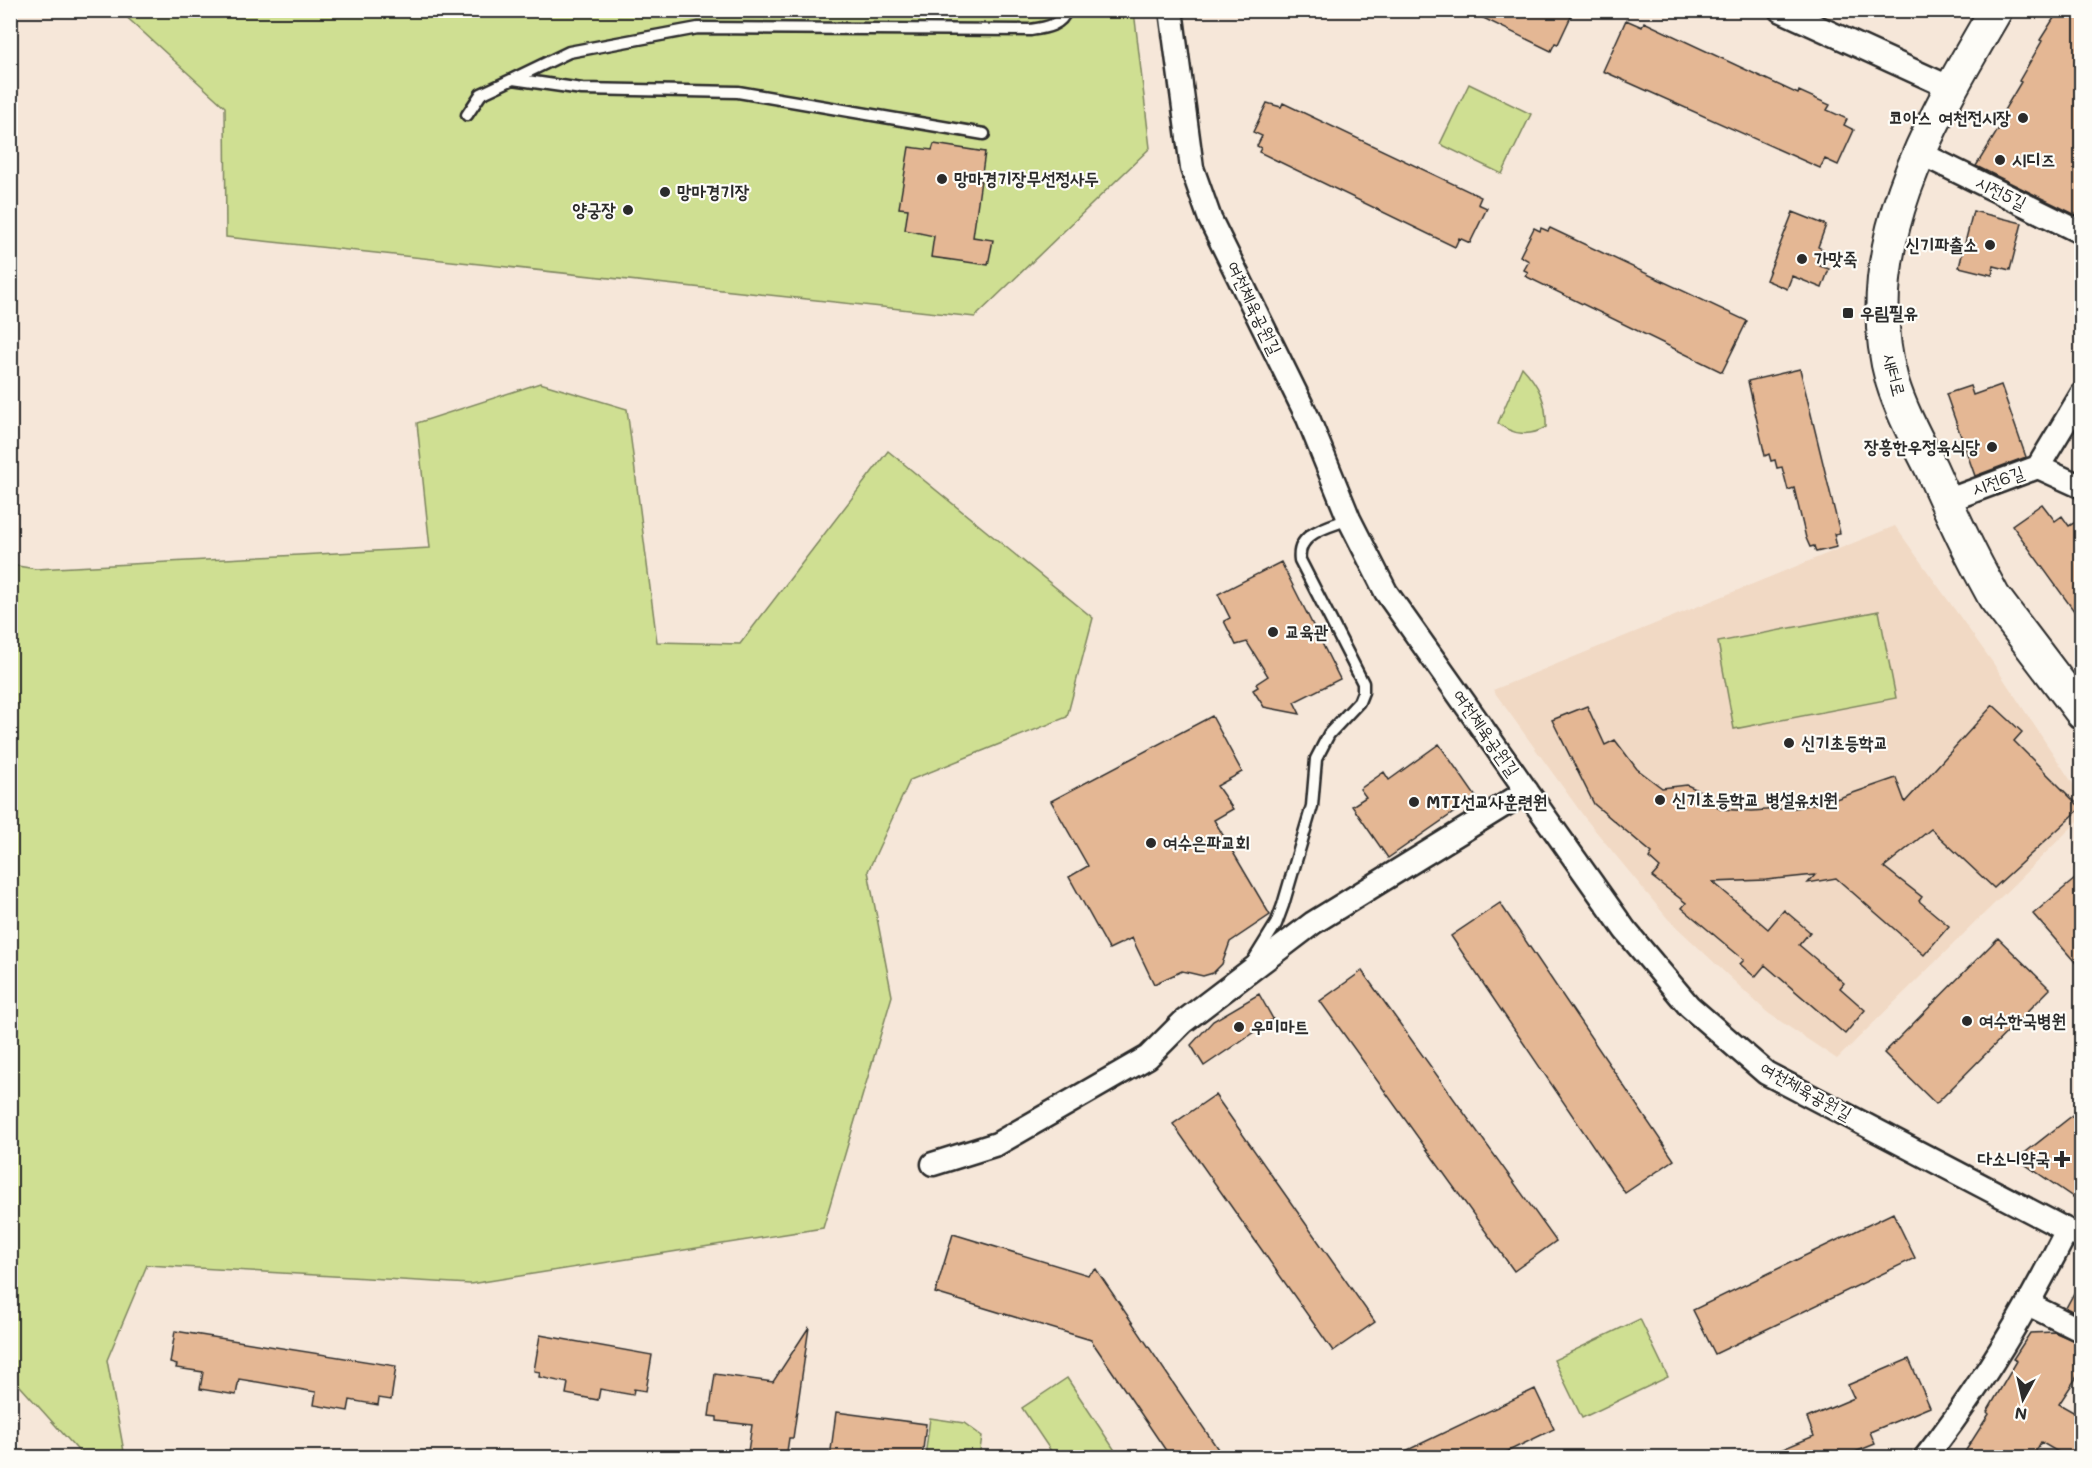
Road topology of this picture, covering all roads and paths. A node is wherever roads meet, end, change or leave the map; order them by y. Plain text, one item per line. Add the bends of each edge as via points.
1 (1066, 10) edge
2 (1172, 10) edge
3 (1780, 10) edge
4 (1996, 10) edge
5 (513, 79) junction
6 (1951, 88) junction
7 (467, 115) dead end
8 (984, 134) dead end
9 (1920, 153) junction
10 (2082, 233) edge
11 (2082, 394) edge
12 (2038, 466) junction
13 (2082, 487) edge
14 (1946, 501) junction
15 (1349, 519) junction
16 (2082, 713) edge
17 (1527, 791) junction
18 (1244, 974) junction
19 (933, 1164) dead end
20 (2074, 1234) edge
21 (2030, 1305) junction
22 (2082, 1331) edge
23 (1925, 1458) edge

1 - 5 lane via 1065,16 1049,27 1030,30 698,28 569,52
2 - 15 street, 여천체육공원길 via 1192,168 1210,219 1303,408
3 - 6 street
4 - 6 street, 새터로
5 - 7 lane via 481,94
5 - 8 lane via 582,89 738,92
6 - 9 street, 새터로
9 - 10 street, 시전5길
9 - 14 street, 새터로 via 1888,242 1883,275 1884,323 1890,370 1900,403
11 - 12 street
12 - 13 street, 시전6길
12 - 14 street, 시전6길
14 - 16 street, 새터로 via 1994,597
15 - 17 street, 여천체육공원길 via 1386,592
15 - 18 lane via 1318,531 1302,542 1298,550 1363,683 1363,692 1359,702 1329,734 1316,759 1312,806 1276,924
17 - 18 street via 1313,923
17 - 20 street, 여천체육공원길 via 1625,930 1689,1006 1766,1073
18 - 19 street via 1183,1022 1148,1057 997,1144
20 - 21 street
21 - 22 street
21 - 23 street via 1966,1406

